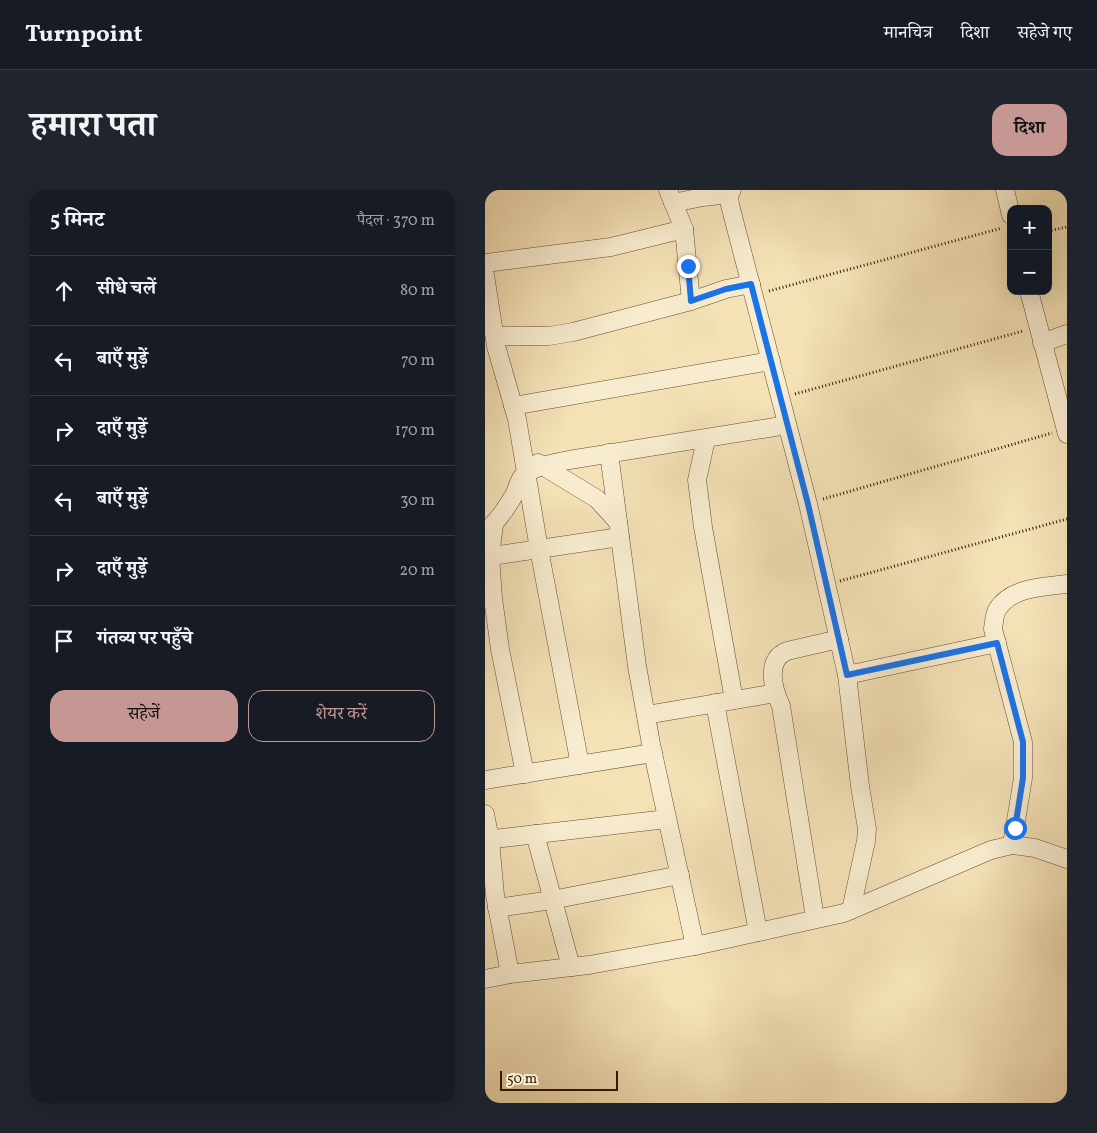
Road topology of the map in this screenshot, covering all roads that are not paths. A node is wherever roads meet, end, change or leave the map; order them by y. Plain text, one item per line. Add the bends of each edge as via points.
1 (1005, 190) edge
2 (730, 192) edge
3 (670, 197) edge
4 (1009, 205) edge
5 (684, 229) junction
6 (485, 263) edge
7 (485, 275) edge
8 (752, 289) junction
9 (1030, 295) edge
10 (691, 301) junction
11 (1067, 334) edge
12 (1040, 335) junction
13 (495, 336) junction
14 (771, 361) junction
15 (513, 406) junction
16 (787, 425) junction
17 (1066, 432) edge
18 (706, 439) junction
19 (609, 454) junction
20 (534, 470) junction
21 (489, 528) edge
22 (619, 530) junction
23 (539, 549) junction
24 (488, 557) edge
25 (1067, 584) edge
26 (839, 639) junction
27 (997, 643) junction
28 (847, 675) junction
29 (776, 694) junction
30 (734, 700) junction
31 (715, 704) junction
32 (646, 715) junction
33 (653, 753) junction
34 (580, 765) junction
35 (525, 774) junction
36 (485, 780) edge
37 (485, 814) edge
38 (667, 819) junction
39 (535, 834) junction
40 (487, 840) edge
41 (1012, 845) junction
42 (1067, 859) edge
43 (680, 875) junction
44 (492, 900) edge
45 (552, 900) junction
46 (851, 910) junction
47 (815, 918) junction
48 (758, 932) junction
49 (695, 946) junction
50 (571, 967) junction
51 (510, 974) junction
52 (485, 979) edge

1 - 4 street
2 - 3 street via 703,197
2 - 8 street via 730,205
3 - 5 street
5 - 6 street via 611,247
5 - 10 street
7 - 13 street
8 - 10 street via 726,289
8 - 14 street
9 - 12 street
10 - 13 street via 549,336
11 - 12 street
12 - 17 street
13 - 15 street
14 - 15 street
14 - 16 street
15 - 20 street via 523,453
16 - 18 street
16 - 26 street
18 - 19 street
18 - 30 street via 697,480
19 - 20 street
19 - 22 street
20 - 21 street via 522,478 515,494
20 - 22 street via 597,499
20 - 23 street
21 - 24 street
22 - 23 street
22 - 32 street
23 - 24 street
23 - 34 street
24 - 35 street via 500,648
25 - 27 street via 1029,590 1003,602 996,612 993,629
26 - 28 street
26 - 29 street via 781,654 775,659 773,680
27 - 28 street
27 - 41 street via 1023,742 1023,778
28 - 46 street via 867,829
29 - 30 street
29 - 47 street via 781,706
30 - 31 street
31 - 32 street
31 - 48 street
32 - 33 street
33 - 34 street
33 - 38 street
34 - 35 street
35 - 36 street
37 - 40 street
38 - 39 street
38 - 43 street
39 - 40 street
39 - 45 street
40 - 44 street
41 - 42 street via 1035,848
41 - 46 street via 991,850
43 - 45 street
43 - 49 street
44 - 45 street
44 - 51 street
45 - 50 street
46 - 47 street
47 - 48 street
48 - 49 street
49 - 50 street
50 - 51 street
51 - 52 street

